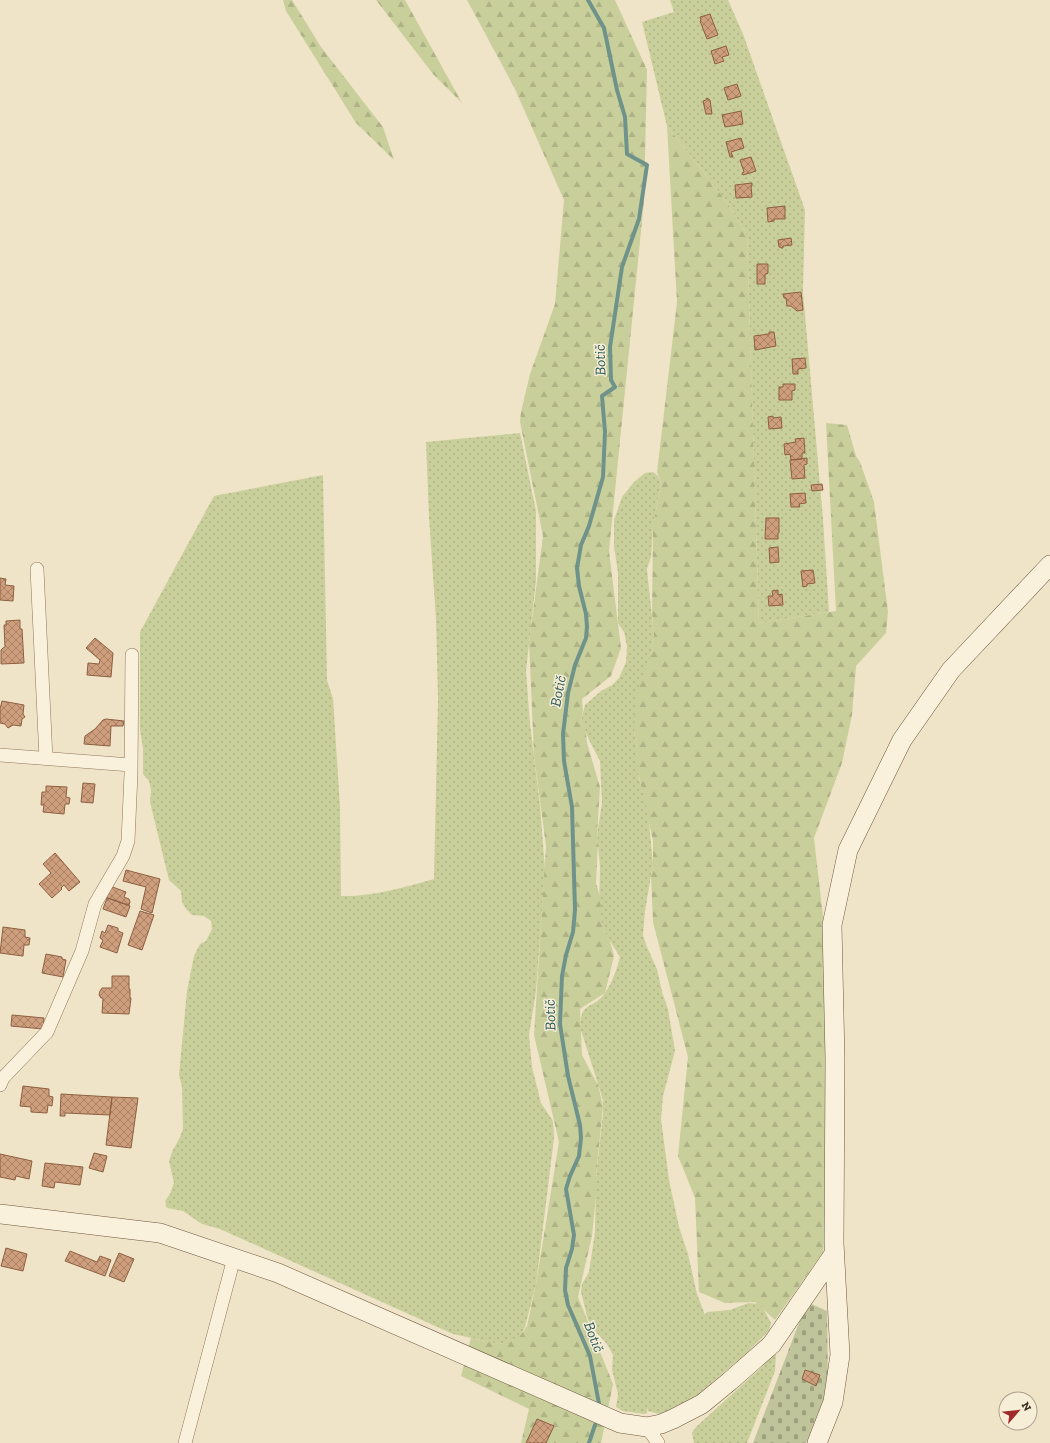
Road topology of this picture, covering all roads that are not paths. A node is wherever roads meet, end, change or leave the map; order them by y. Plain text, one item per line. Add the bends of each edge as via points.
1 (1050, 565) edge
2 (37, 569) dead end
3 (132, 655) dead end
4 (0, 755) edge
5 (46, 759) junction
6 (131, 765) junction
7 (0, 1085) edge
8 (0, 1214) edge
9 (834, 1254) junction
10 (234, 1258) junction
11 (647, 1427) junction
12 (185, 1443) edge
13 (658, 1443) edge
14 (818, 1443) edge

1 - 9 street via 952,670 938,689 902,740 848,850 832,925 835,1059
2 - 5 street
3 - 6 street
4 - 5 street
5 - 6 street
6 - 7 street via 128,841 123,856 95,904 82,951 47,1032 3,1078
8 - 10 street via 160,1233
9 - 11 street via 772,1344 702,1404 673,1419
9 - 14 street via 840,1355 833,1402
10 - 11 street via 278,1273 620,1423
10 - 12 street
11 - 13 street

